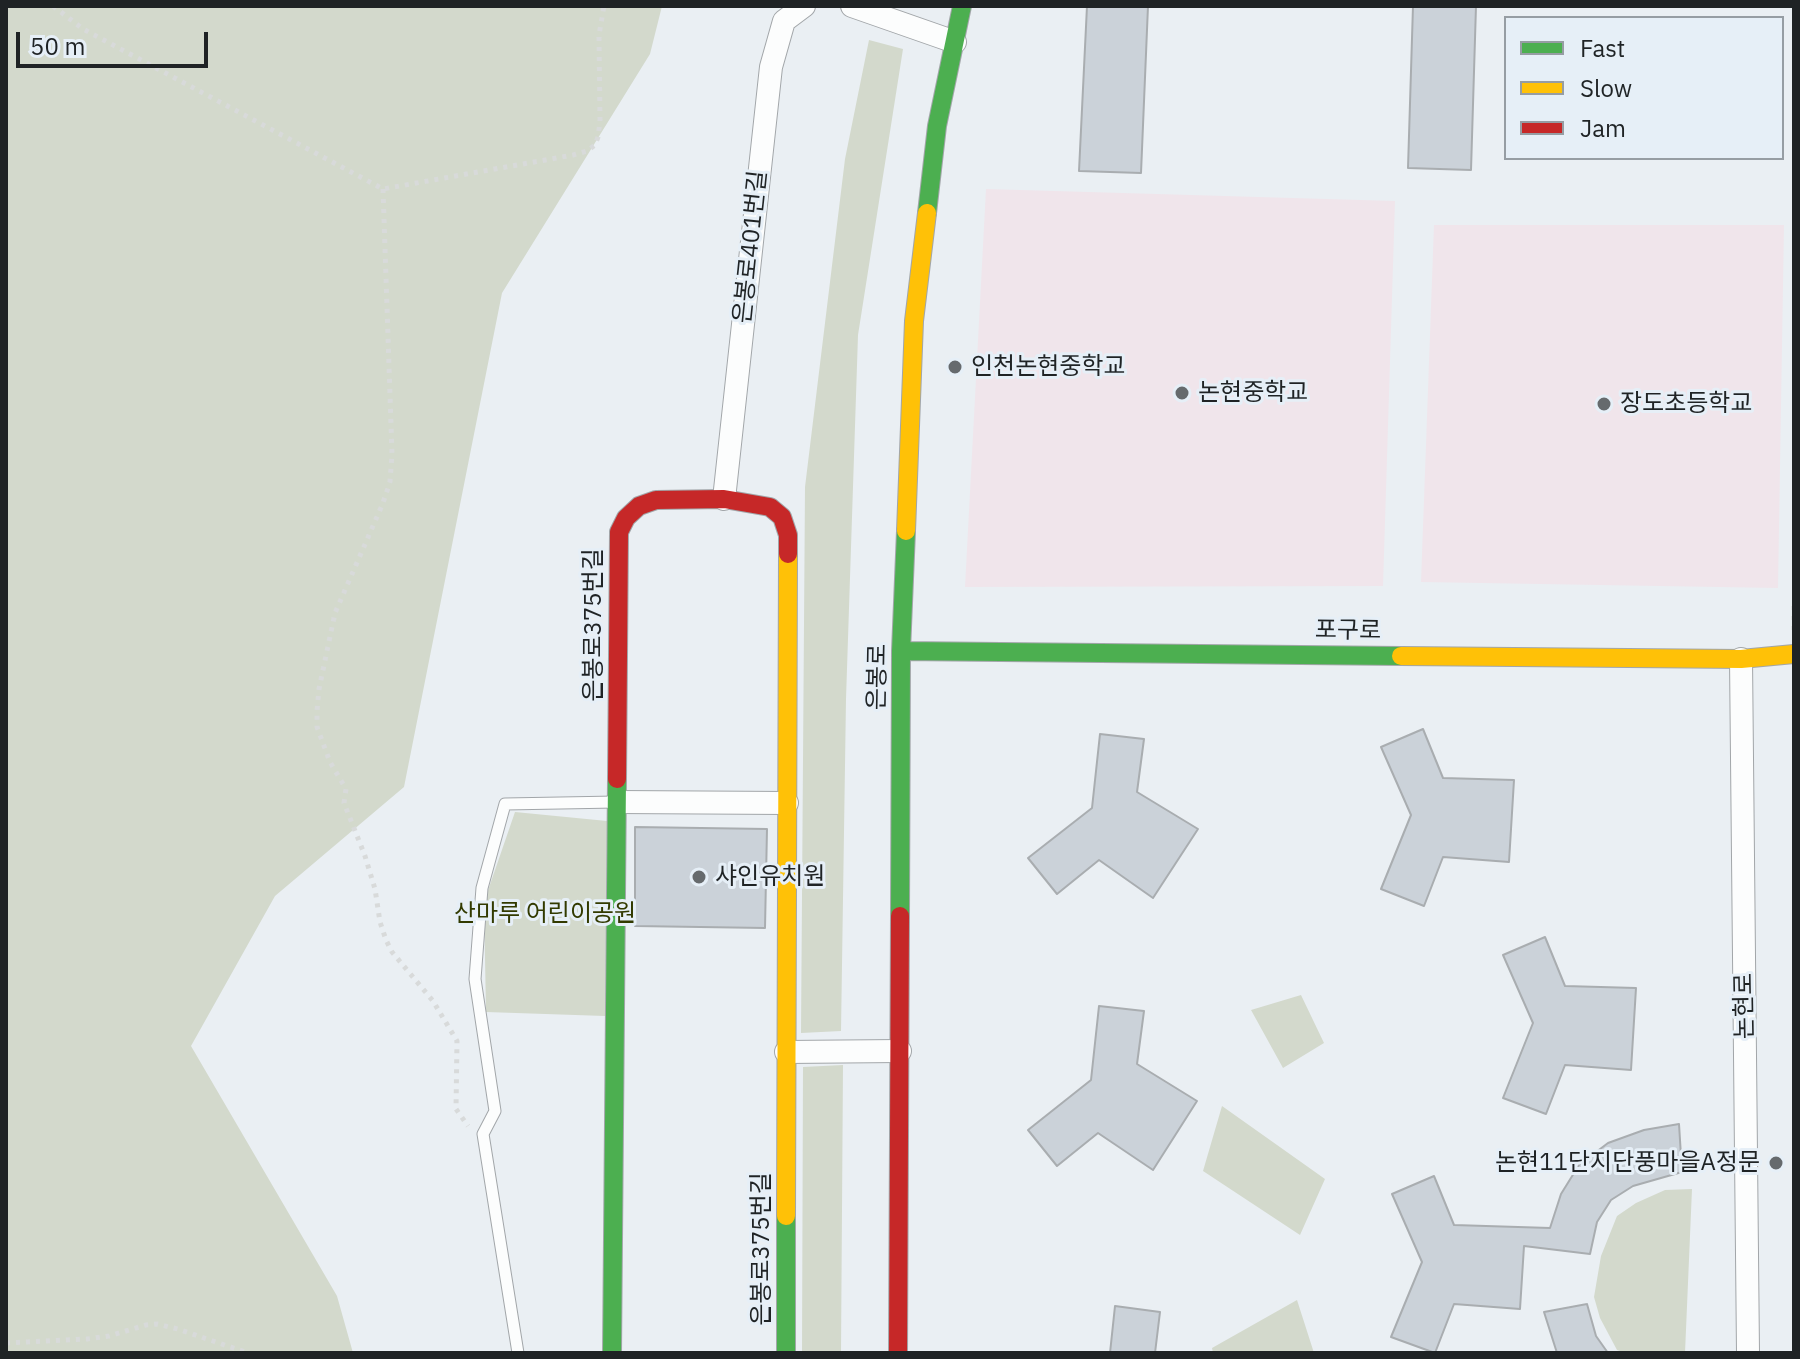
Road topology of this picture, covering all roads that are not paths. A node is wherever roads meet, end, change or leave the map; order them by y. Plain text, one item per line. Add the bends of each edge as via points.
1 (804, 6) edge
2 (852, 6) edge
3 (962, 6) edge
4 (955, 42) junction
5 (724, 499) junction
6 (901, 651) junction
7 (1794, 654) edge
8 (1741, 659) junction
9 (617, 802) junction
10 (787, 803) junction
11 (900, 1051) junction
12 (786, 1052) junction
13 (518, 1353) edge
14 (612, 1353) edge
15 (786, 1353) edge
16 (898, 1353) edge
17 (1748, 1353) edge

1 - 5 street, 은봉로401번길 via 784,21 771,67
2 - 4 street
3 - 4 street, 은봉로
4 - 6 street, 은봉로 via 937,126 914,321
5 - 9 street, 은봉로375번길 via 656,500 639,506 619,532
5 - 10 street, 은봉로375번길 via 770,507 782,517 788,535
6 - 8 street, 포구로
6 - 11 street, 은봉로
7 - 8 street, 포구로
8 - 17 street, 논현로
9 - 10 street
9 - 13 lane via 505,804 482,888 475,979 495,1111 483,1134
9 - 14 street, 은봉로375번길
10 - 12 street, 은봉로375번길
11 - 12 street
11 - 16 street, 은봉로
12 - 15 street, 은봉로375번길

